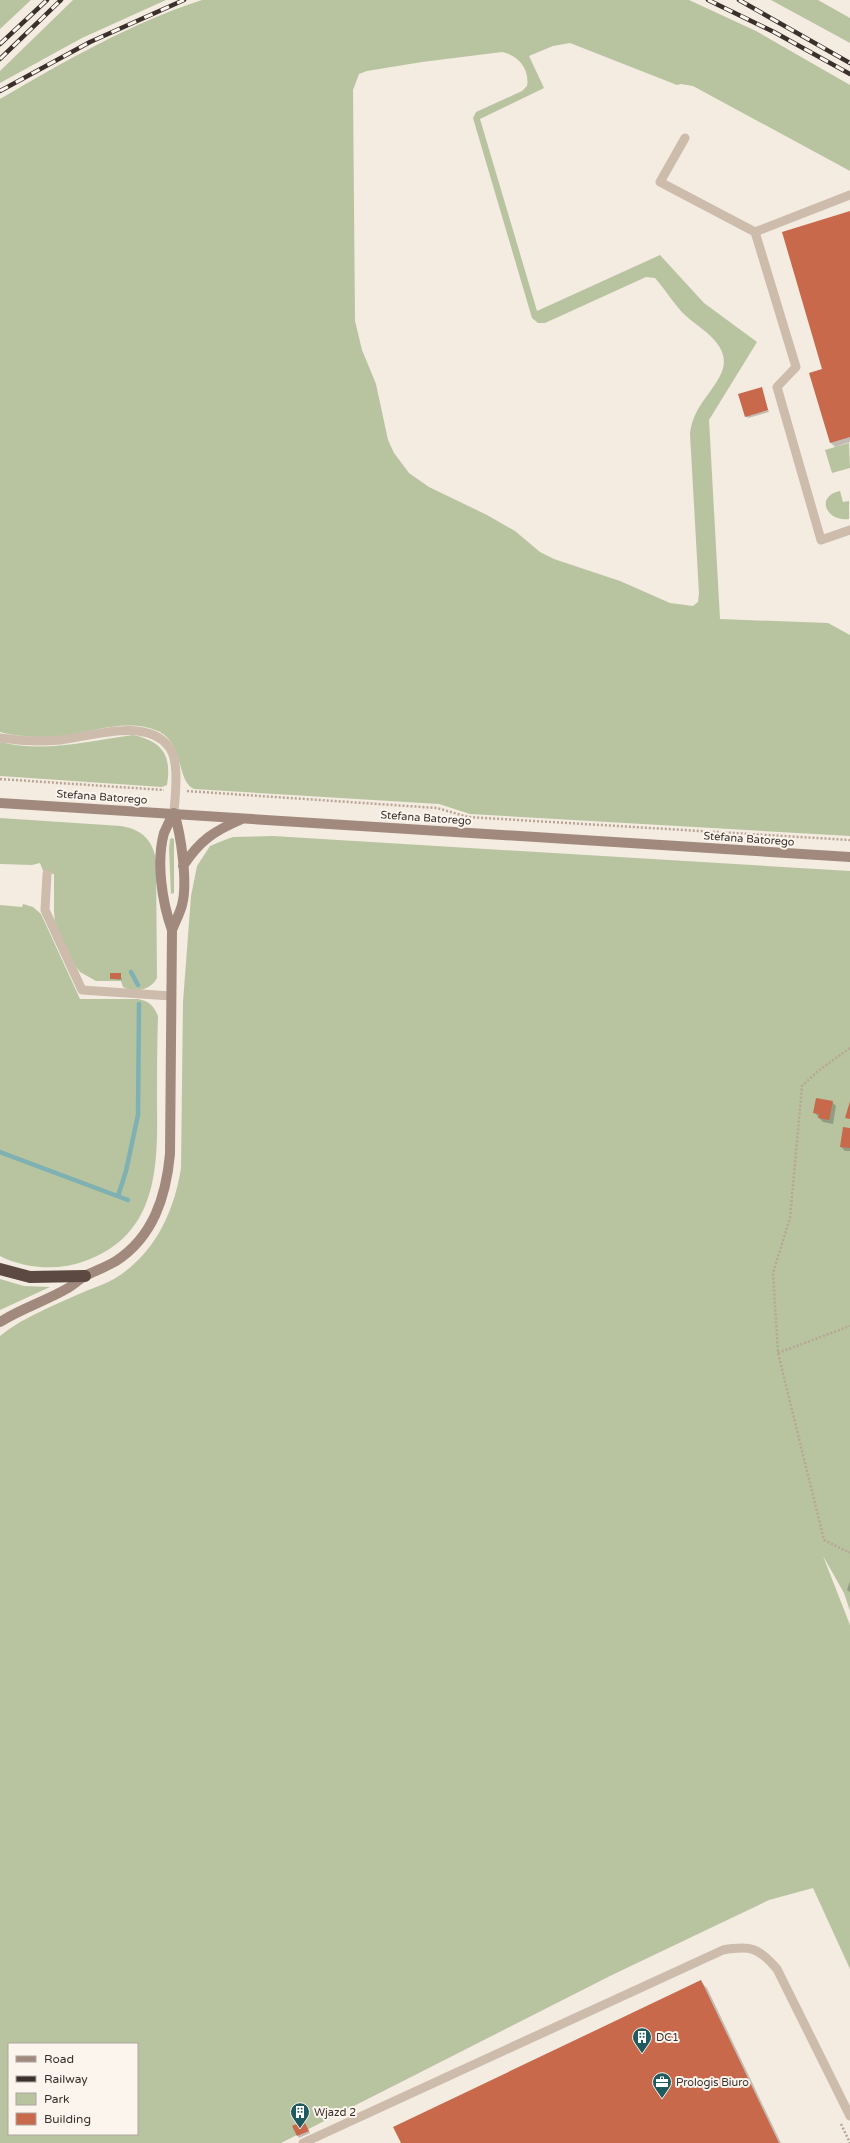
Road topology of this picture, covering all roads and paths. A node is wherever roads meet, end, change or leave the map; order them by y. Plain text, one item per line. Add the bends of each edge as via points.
1 (685, 138) dead end
2 (850, 195) edge
3 (755, 232) junction
4 (850, 530) edge
5 (0, 738) edge
6 (0, 779) edge
7 (176, 790) junction
8 (0, 802) edge
9 (174, 813) junction
10 (244, 818) junction
11 (850, 840) edge
12 (850, 857) edge
13 (183, 866) junction
14 (47, 874) dead end
15 (172, 930) junction
16 (171, 996) junction
17 (850, 1048) edge
18 (0, 1269) edge
19 (85, 1276) junction
20 (0, 1322) edge
21 (850, 1326) edge
22 (778, 1353) junction
23 (850, 1553) edge
24 (850, 2116) edge
25 (318, 2140) edge
26 (303, 2143) edge

1 - 3 lane via 660,182
2 - 3 lane
3 - 4 lane via 796,367 777,387 822,540
5 - 7 lane via 22,742 61,740 127,730 151,734 170,748 174,759
6 - 7 path
7 - 9 lane
7 - 11 path via 437,808 468,817
8 - 9 street, Stefana Batorego
9 - 10 street, Stefana Batorego
9 - 13 street via 179,827
9 - 15 street via 165,832 162,856 163,906
10 - 12 street, Stefana Batorego
10 - 13 street via 210,835
13 - 15 street via 182,905
14 - 16 lane via 45,910 82,990
15 - 16 street
16 - 19 street via 170,1154 163,1199 151,1225 129,1251 116,1261
17 - 22 path via 802,1086 790,1218 773,1273
18 - 19 highway via 30,1277
19 - 20 street via 69,1288 17,1311
21 - 22 path
22 - 23 path via 824,1540
24 - 25 lane via 778,1969 765,1955 752,1948 739,1947 723,1950
25 - 26 lane

